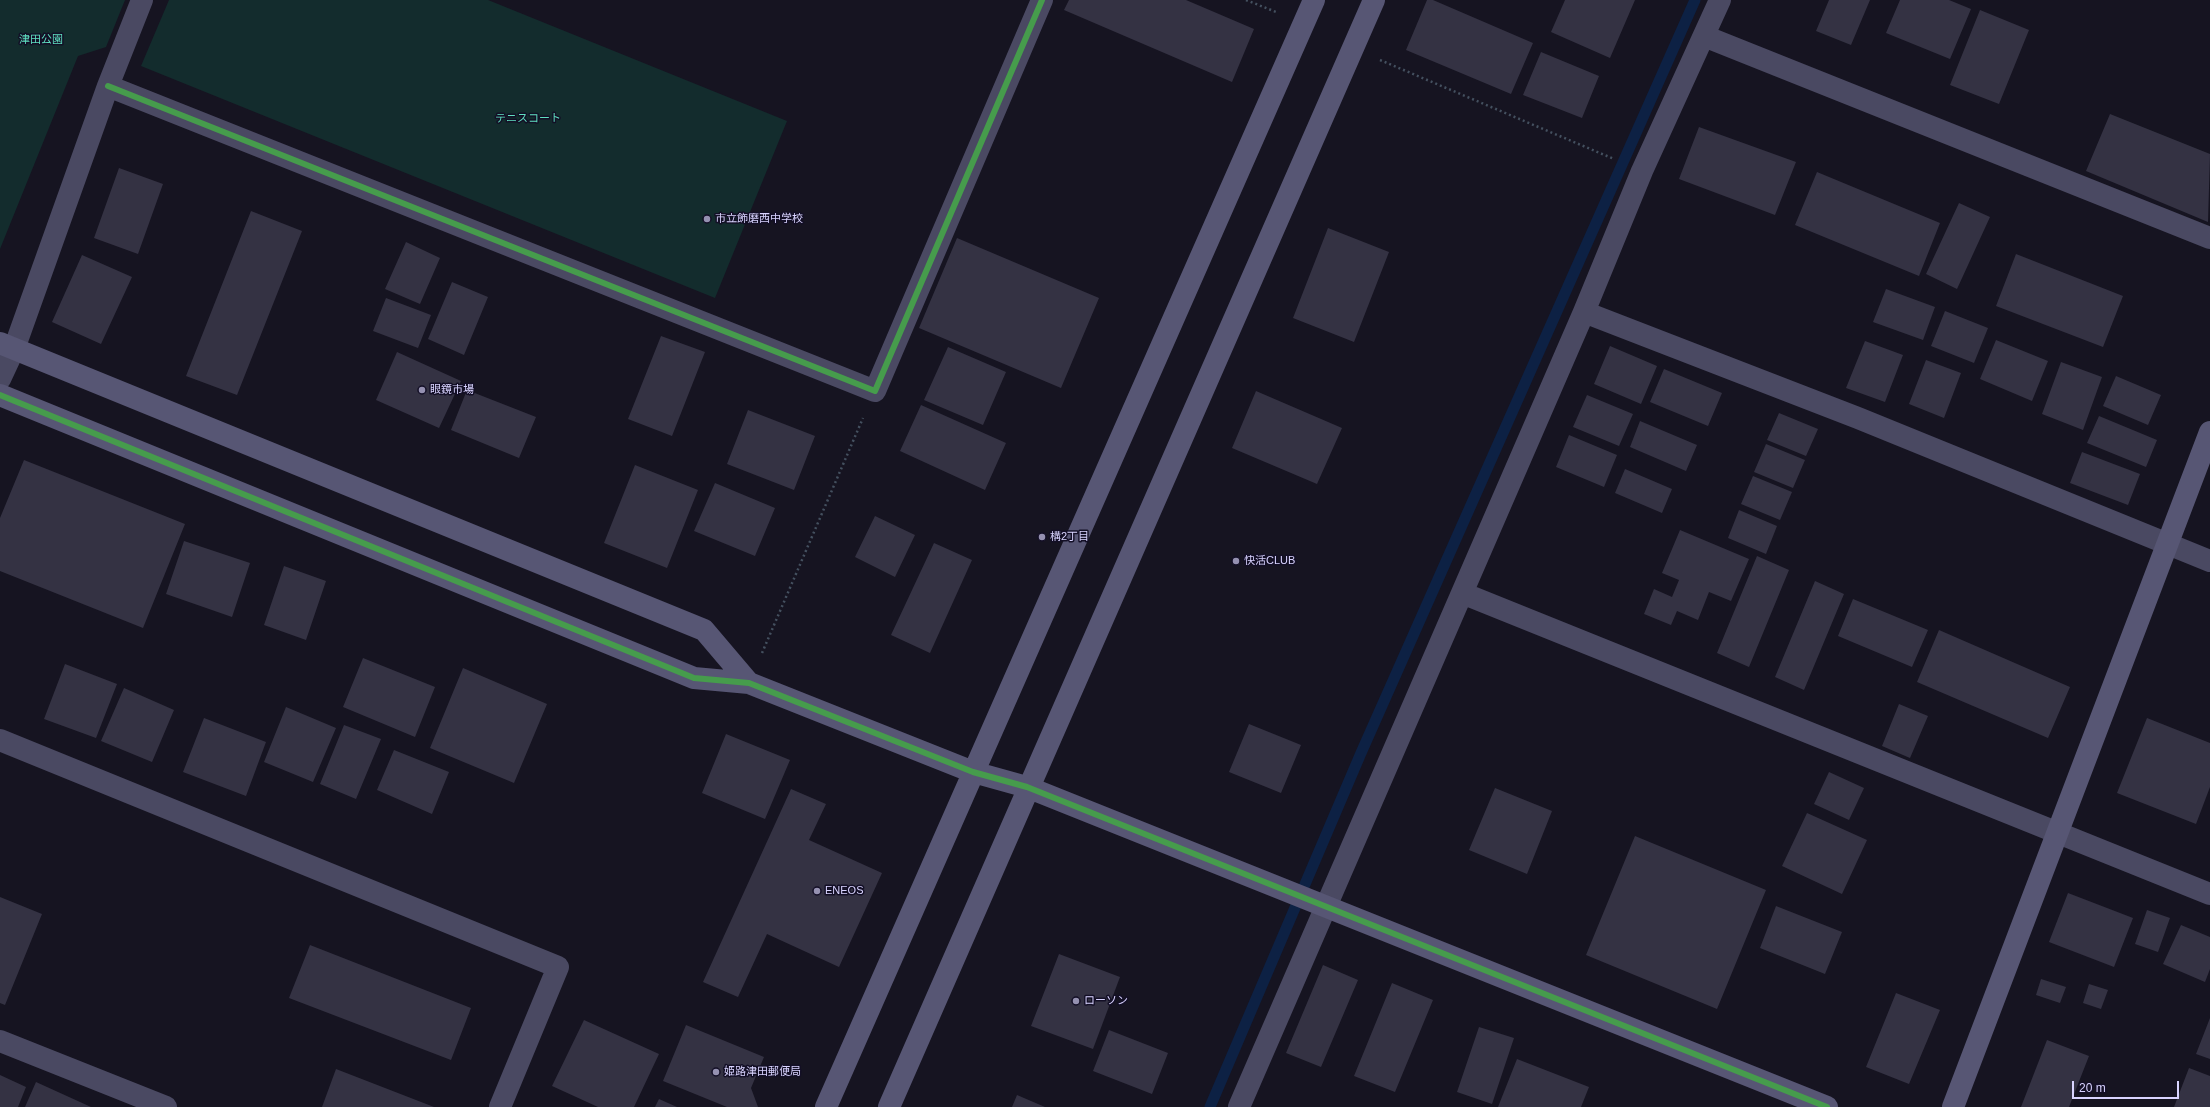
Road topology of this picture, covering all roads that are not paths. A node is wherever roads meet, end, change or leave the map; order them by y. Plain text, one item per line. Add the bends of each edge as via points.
1 (142, 0) edge
2 (1042, 0) edge
3 (1314, 0) edge
4 (1374, 0) edge
5 (1720, 0) edge
6 (1704, 36) junction
7 (108, 86) junction
8 (2210, 238) edge
9 (1584, 312) junction
10 (7, 346) edge
11 (0, 379) edge
12 (0, 395) edge
13 (2210, 432) edge
14 (2167, 544) junction
15 (2210, 561) edge
16 (1462, 593) junction
17 (749, 682) junction
18 (0, 740) edge
19 (973, 772) junction
20 (1027, 787) junction
21 (2056, 831) junction
22 (2210, 894) edge
23 (1326, 907) junction
24 (0, 1041) edge
25 (166, 1107) edge
26 (500, 1107) edge
27 (826, 1107) edge
28 (889, 1107) edge
29 (1239, 1107) edge
30 (1827, 1107) edge
31 (1953, 1107) edge

1 - 7 street
2 - 7 street via 875,391
3 - 19 street
4 - 20 street
5 - 6 street
6 - 8 street
6 - 9 street via 1642,171
7 - 10 street
9 - 14 street via 1858,418
9 - 16 street
10 - 11 street
10 - 17 street via 704,630
12 - 17 street via 694,678
13 - 14 street
14 - 15 street
14 - 21 street
16 - 21 street
16 - 23 street
17 - 19 street
18 - 26 street via 558,967
19 - 20 street
19 - 27 street
20 - 23 street
20 - 28 street
21 - 22 street
21 - 31 street
23 - 29 street
23 - 30 street
24 - 25 street

